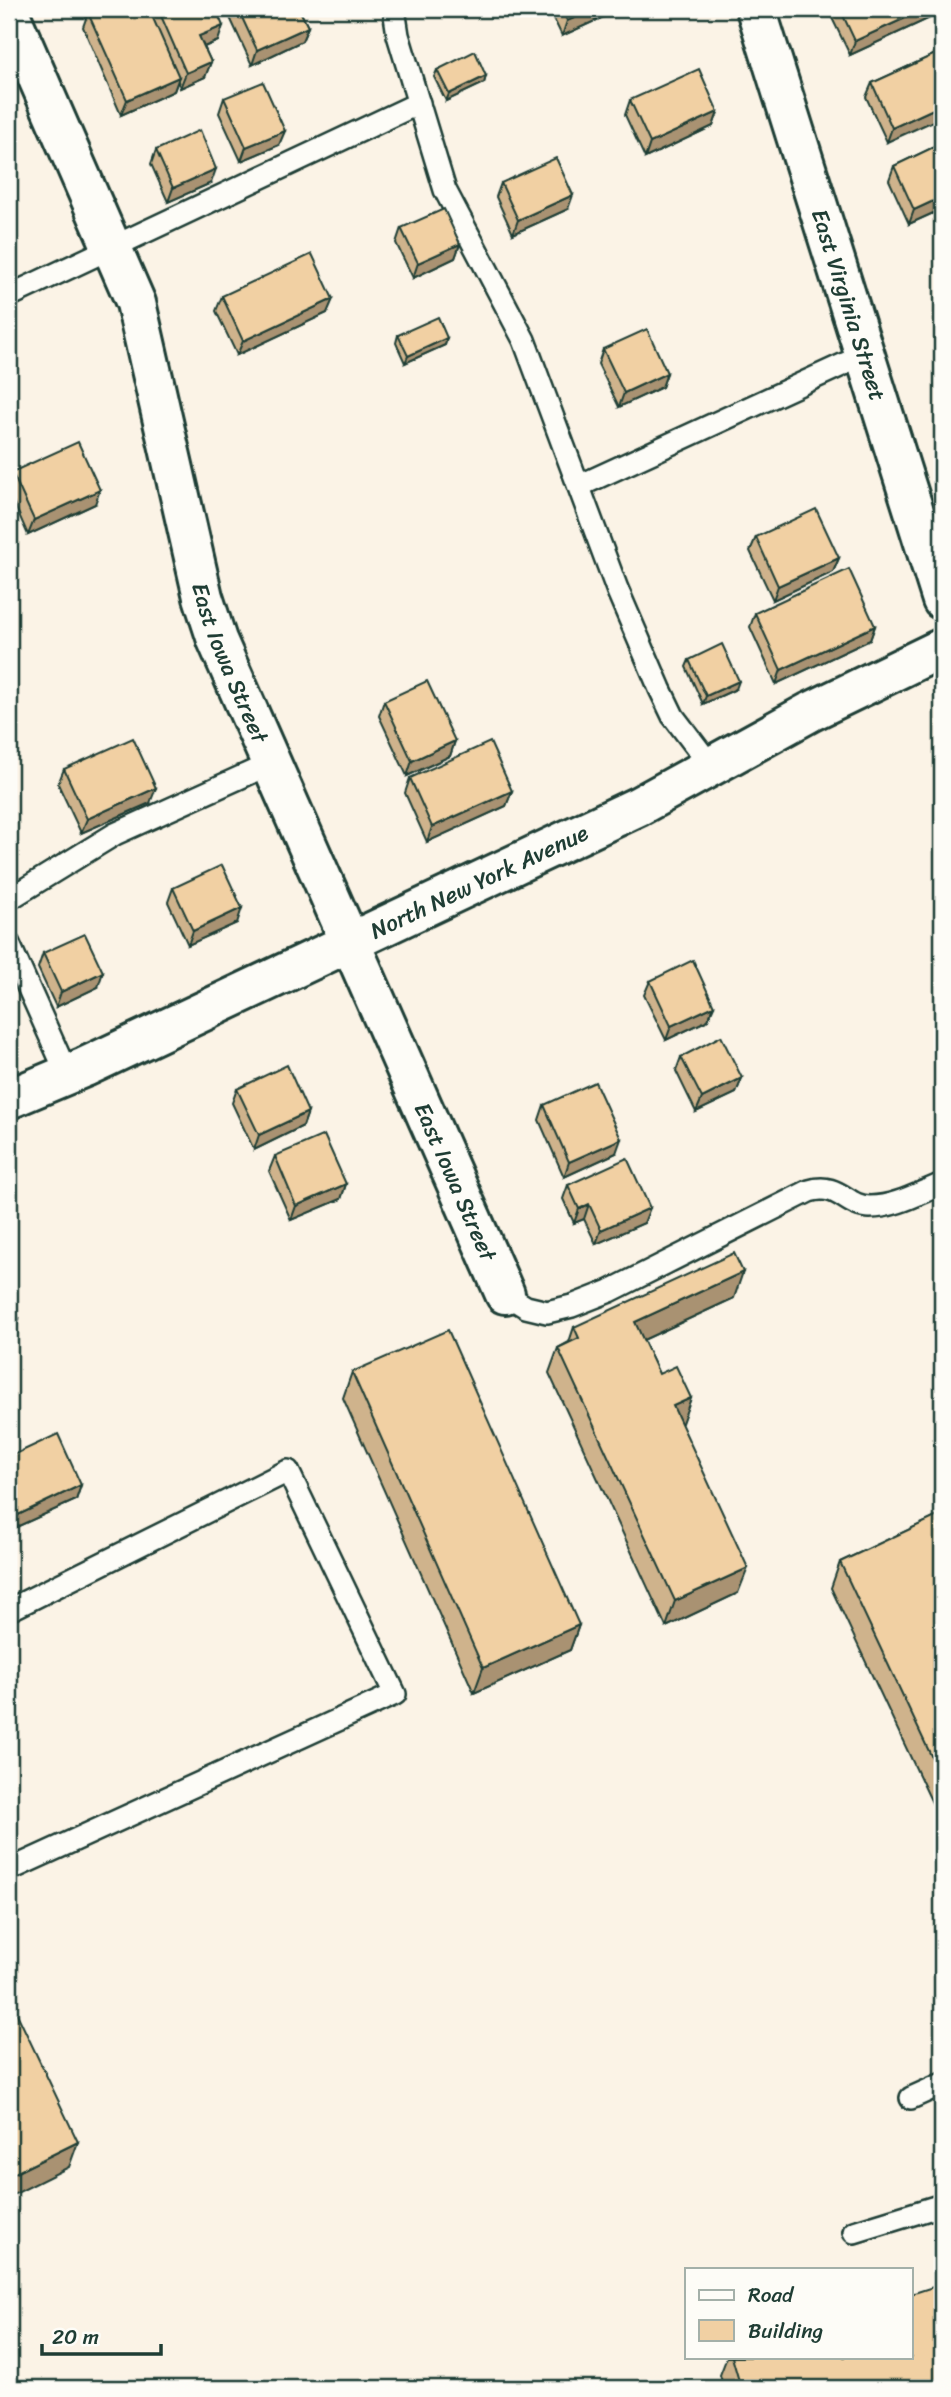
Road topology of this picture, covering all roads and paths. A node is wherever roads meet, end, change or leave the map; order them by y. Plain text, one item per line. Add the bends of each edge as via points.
1 (394, 9) edge
2 (756, 9) edge
3 (9, 12) edge
4 (419, 103) junction
5 (113, 247) junction
6 (9, 296) edge
7 (866, 354) junction
8 (579, 486) junction
9 (942, 600) edge
10 (942, 648) edge
11 (272, 763) junction
12 (710, 766) junction
13 (9, 899) edge
14 (351, 942) junction
15 (9, 944) edge
16 (67, 1074) junction
17 (9, 1099) edge
18 (942, 1184) edge
19 (505, 1294) joint
20 (9, 1610) edge
21 (9, 1870) edge
22 (942, 2084) edge
23 (911, 2098) dead end
24 (942, 2204) edge
25 (854, 2232) dead end

1 - 4 lane
2 - 7 street, East Virginia Street
3 - 5 street, East Iowa Street
4 - 5 lane
4 - 8 lane via 445,190 524,340
5 - 6 lane
5 - 11 street, East Iowa Street via 136,303 203,597
7 - 8 lane
7 - 9 street, East Virginia Street
8 - 12 lane via 660,689 673,716
10 - 12 street, North New York Avenue
11 - 13 lane via 115,834
11 - 14 street, East Iowa Street
12 - 14 street, North New York Avenue via 639,806
14 - 16 street, North New York Avenue
14 - 19 street, East Iowa Street
15 - 16 lane
16 - 17 street, North New York Avenue
18 - 19 lane via 897,1203 867,1208 822,1187 809,1191 610,1291 547,1312 526,1307
20 - 21 lane via 288,1471 395,1694
22 - 23 lane
24 - 25 lane

